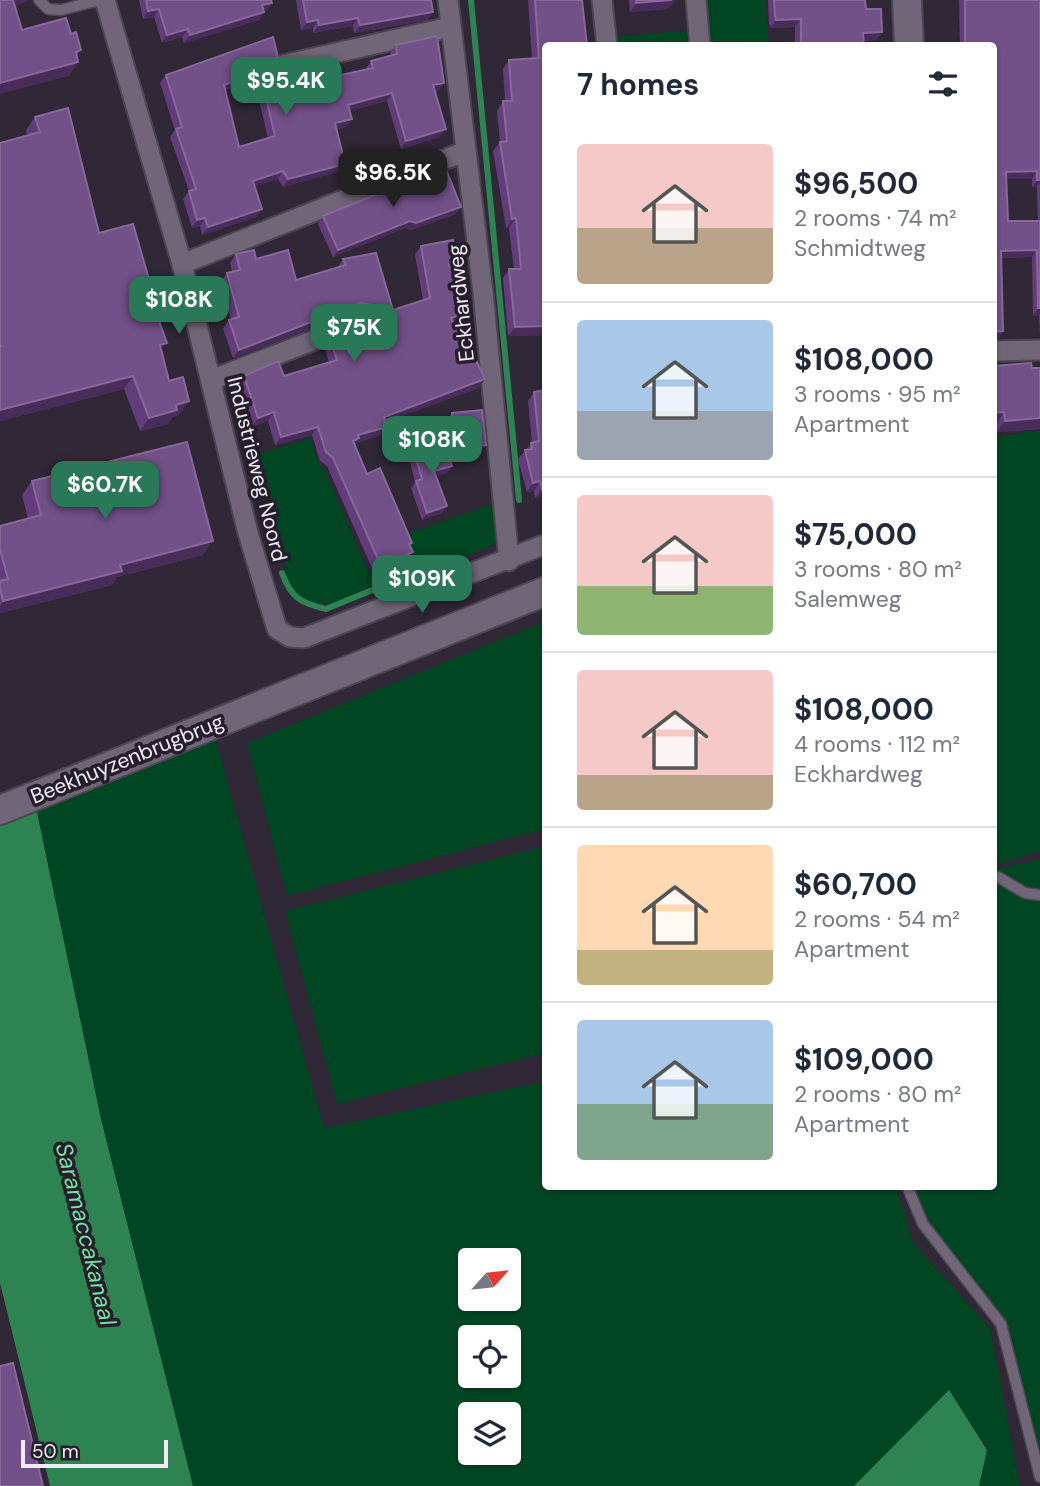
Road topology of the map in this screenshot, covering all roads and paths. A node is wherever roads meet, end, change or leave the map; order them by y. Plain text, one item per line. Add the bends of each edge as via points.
1 (39, 0) edge
2 (103, 0) edge
3 (448, 0) edge
4 (603, 0) edge
5 (696, 0) edge
6 (907, 0) edge
7 (450, 27) junction
8 (607, 42) edge
9 (700, 42) edge
10 (909, 42) edge
11 (284, 65) edge
12 (466, 150) junction
13 (182, 264) junction
14 (358, 323) dead end
15 (1040, 350) edge
16 (997, 351) edge
17 (211, 380) junction
18 (542, 546) edge
19 (509, 561) junction
20 (542, 593) edge
21 (0, 810) edge
22 (997, 877) edge
23 (1040, 895) edge
24 (909, 1190) edge
25 (1040, 1477) edge

1 - 2 lane via 48,9 61,10
2 - 13 street, Industrieweg Noord
3 - 7 street, Eckhardweg
4 - 8 street
5 - 9 street
6 - 10 street
7 - 11 street
7 - 12 street, Eckhardweg
12 - 13 street
12 - 19 street, Eckhardweg
13 - 17 street, Industrieweg Noord
14 - 17 street
15 - 16 street
17 - 19 street, Industrieweg Noord via 273,623 283,634 304,638
18 - 19 street, Industrieweg Noord
20 - 21 street, Beekhuyzenbrugbrug
22 - 23 lane via 1025,893
24 - 25 lane via 923,1224 1001,1324

